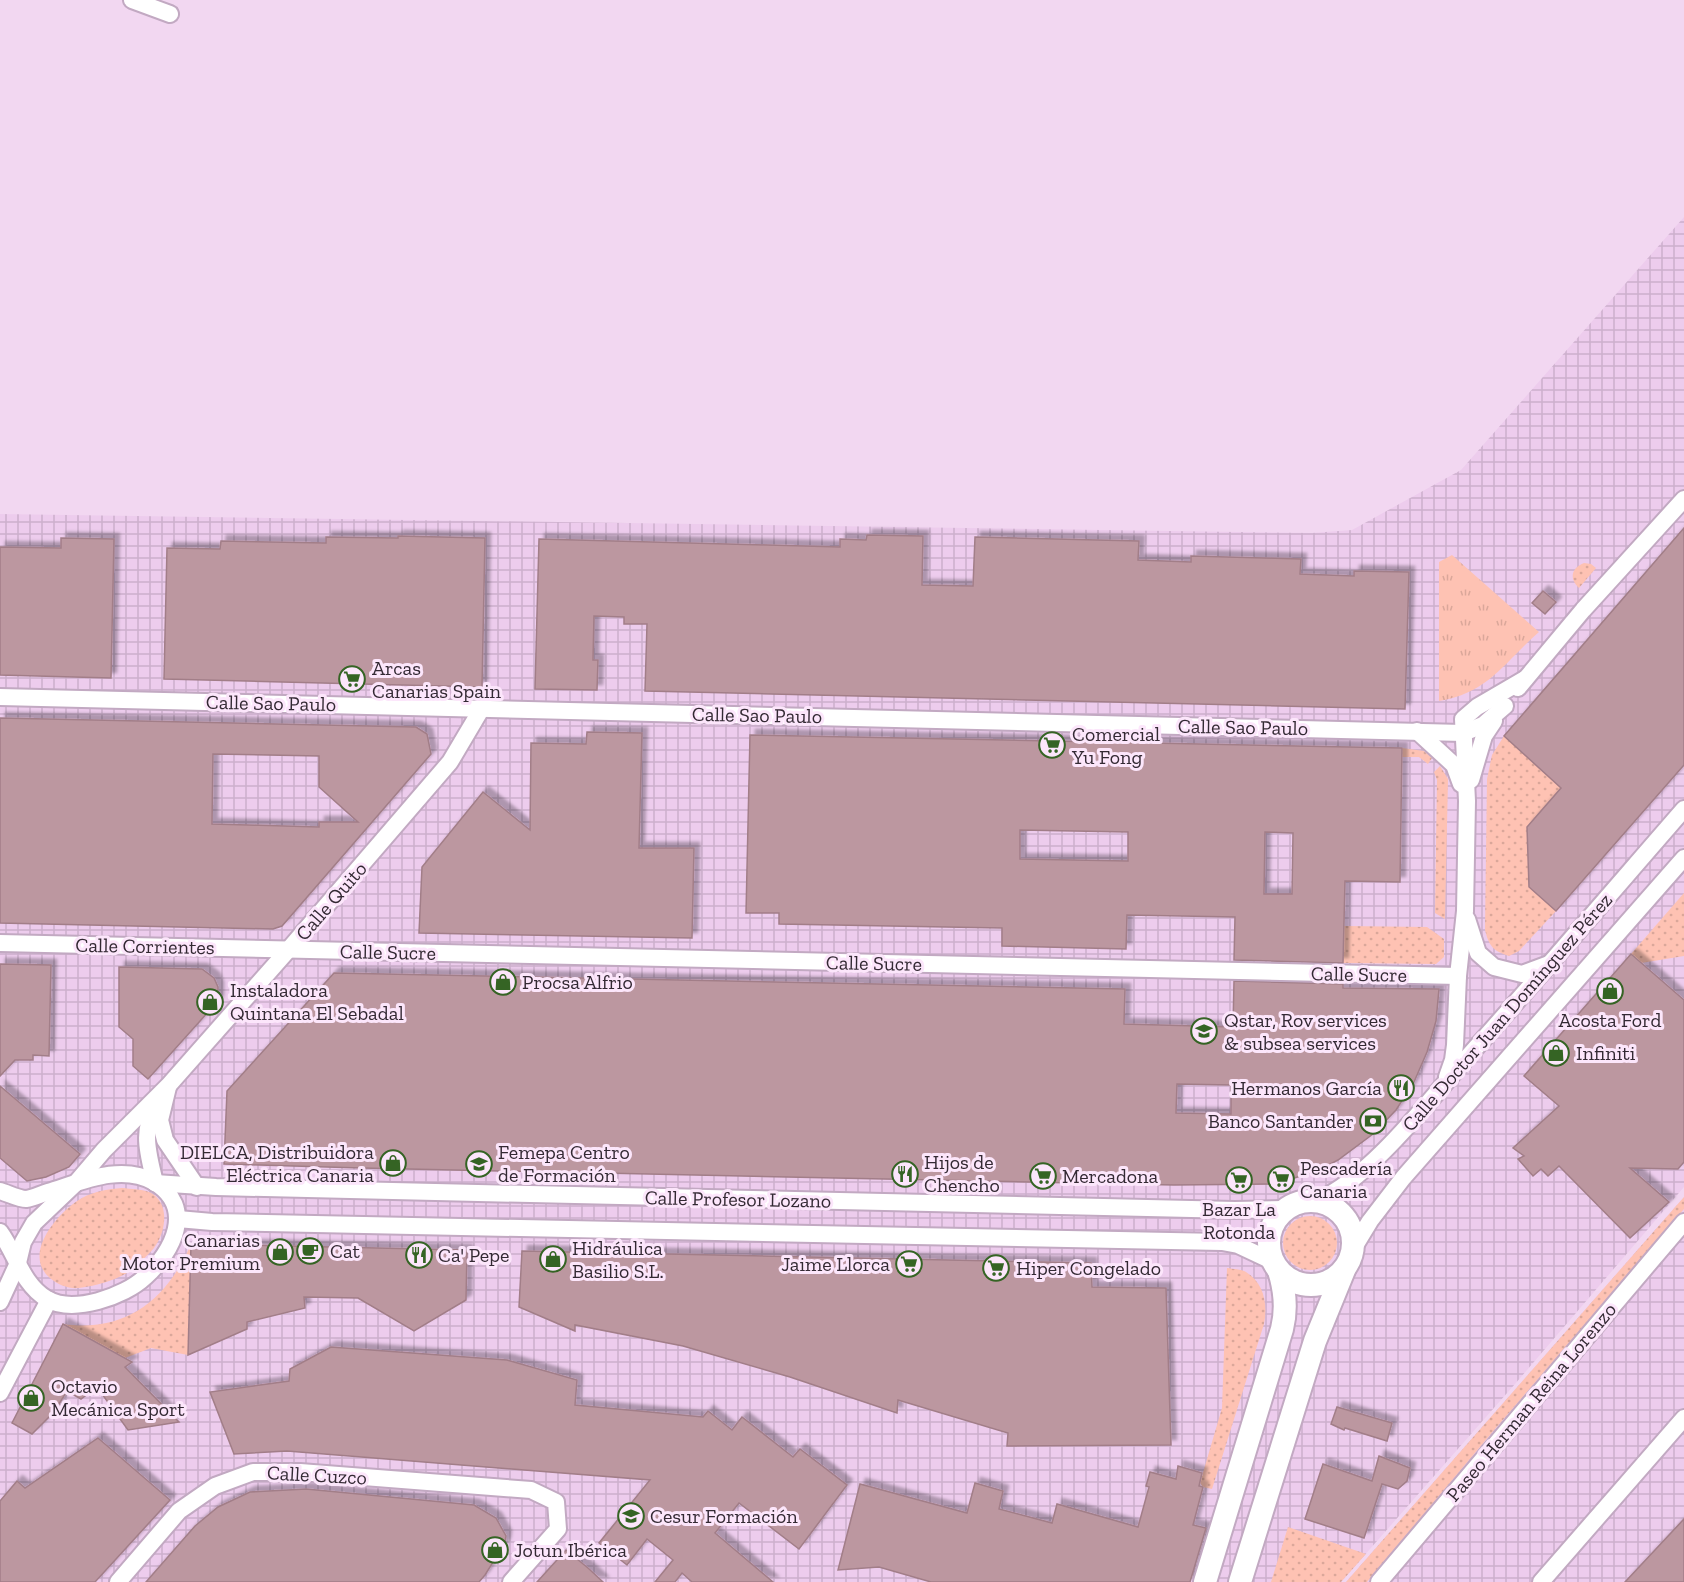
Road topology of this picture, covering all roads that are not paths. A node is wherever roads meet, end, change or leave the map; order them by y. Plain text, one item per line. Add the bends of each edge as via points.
1 (132, 0) edge
2 (170, 14) dead end
3 (1684, 499) edge
4 (1525, 679) junction
5 (0, 697) edge
6 (1505, 706) junction
7 (482, 708) junction
8 (1417, 731) junction
9 (1463, 733) junction
10 (1467, 801) junction
11 (1684, 809) edge
12 (1684, 858) edge
13 (1465, 911) junction
14 (0, 943) edge
15 (289, 950) junction
16 (1550, 964) junction
17 (1458, 976) junction
18 (1444, 1084) junction
19 (168, 1086) junction
20 (155, 1183) junction
21 (75, 1184) junction
22 (197, 1186) junction
23 (0, 1191) edge
24 (1317, 1201) junction
25 (1285, 1209) junction
26 (178, 1219) junction
27 (1684, 1222) edge
28 (0, 1232) edge
29 (1348, 1259) junction
30 (18, 1263) junction
31 (1275, 1266) junction
32 (49, 1300) junction
33 (0, 1302) edge
34 (0, 1393) edge
35 (1684, 1418) edge
36 (118, 1582) edge
37 (511, 1582) edge
38 (1205, 1582) edge
39 (1240, 1582) edge
40 (1379, 1582) edge
41 (1541, 1582) edge

1 - 2 street
3 - 4 street
4 - 6 street
4 - 9 street via 1463,719
5 - 7 street, Calle Sao Paulo
6 - 9 street, Calle Sao Paulo via 1483,725
6 - 10 street via 1484,736
7 - 8 street, Calle Sao Paulo
7 - 15 street, Calle Quito via 450,762
8 - 9 street, Calle Sao Paulo
8 - 10 street via 1454,765
9 - 10 street
10 - 13 street
11 - 16 street, Calle Doctor Juan Domínguez Pérez
12 - 29 street, Calle Doctor Juan Domínguez Pérez via 1403,1178 1370,1221
13 - 16 street via 1478,953 1494,967 1522,974
13 - 17 street
14 - 15 street, Calle Corrientes
15 - 17 street, Calle Sucre
15 - 19 street, Calle Quito
16 - 18 street, Calle Doctor Juan Domínguez Pérez
17 - 18 street via 1455,1045
18 - 24 street, Calle Doctor Juan Domínguez Pérez via 1379,1156 1336,1191
19 - 20 street, Calle Quito via 149,1118 146,1145
19 - 21 street, Calle Quito
19 - 22 street, Calle Quito via 160,1120 165,1140
20 - 21 street via 132,1174
20 - 22 street, Calle Profesor Lozano
20 - 26 street via 175,1202
21 - 23 street via 25,1199
21 - 30 street via 34,1223 23,1242
22 - 25 street, Calle Profesor Lozano
24 - 25 street via 1306,1200
24 - 29 street via 1330,1205 1345,1218 1353,1236
25 - 31 street via 1269,1232 1268,1247
26 - 31 street, Calle Profesor Lozano via 1222,1242 1238,1245
26 - 32 street via 162,1258 144,1278 122,1292 81,1305
27 - 40 street, Paseo Herman Reina Lorenzo
28 - 30 street
29 - 31 street via 1334,1279 1320,1284 1293,1282
29 - 39 street, Calle Doctor Juan Domínguez Pérez via 1315,1341
30 - 32 street via 28,1283
30 - 33 street
31 - 38 street via 1285,1307 1282,1329
32 - 34 street
35 - 41 street
36 - 37 street, Calle Cuzco via 179,1511 215,1486 253,1472 300,1472 531,1490 556,1502 558,1529

